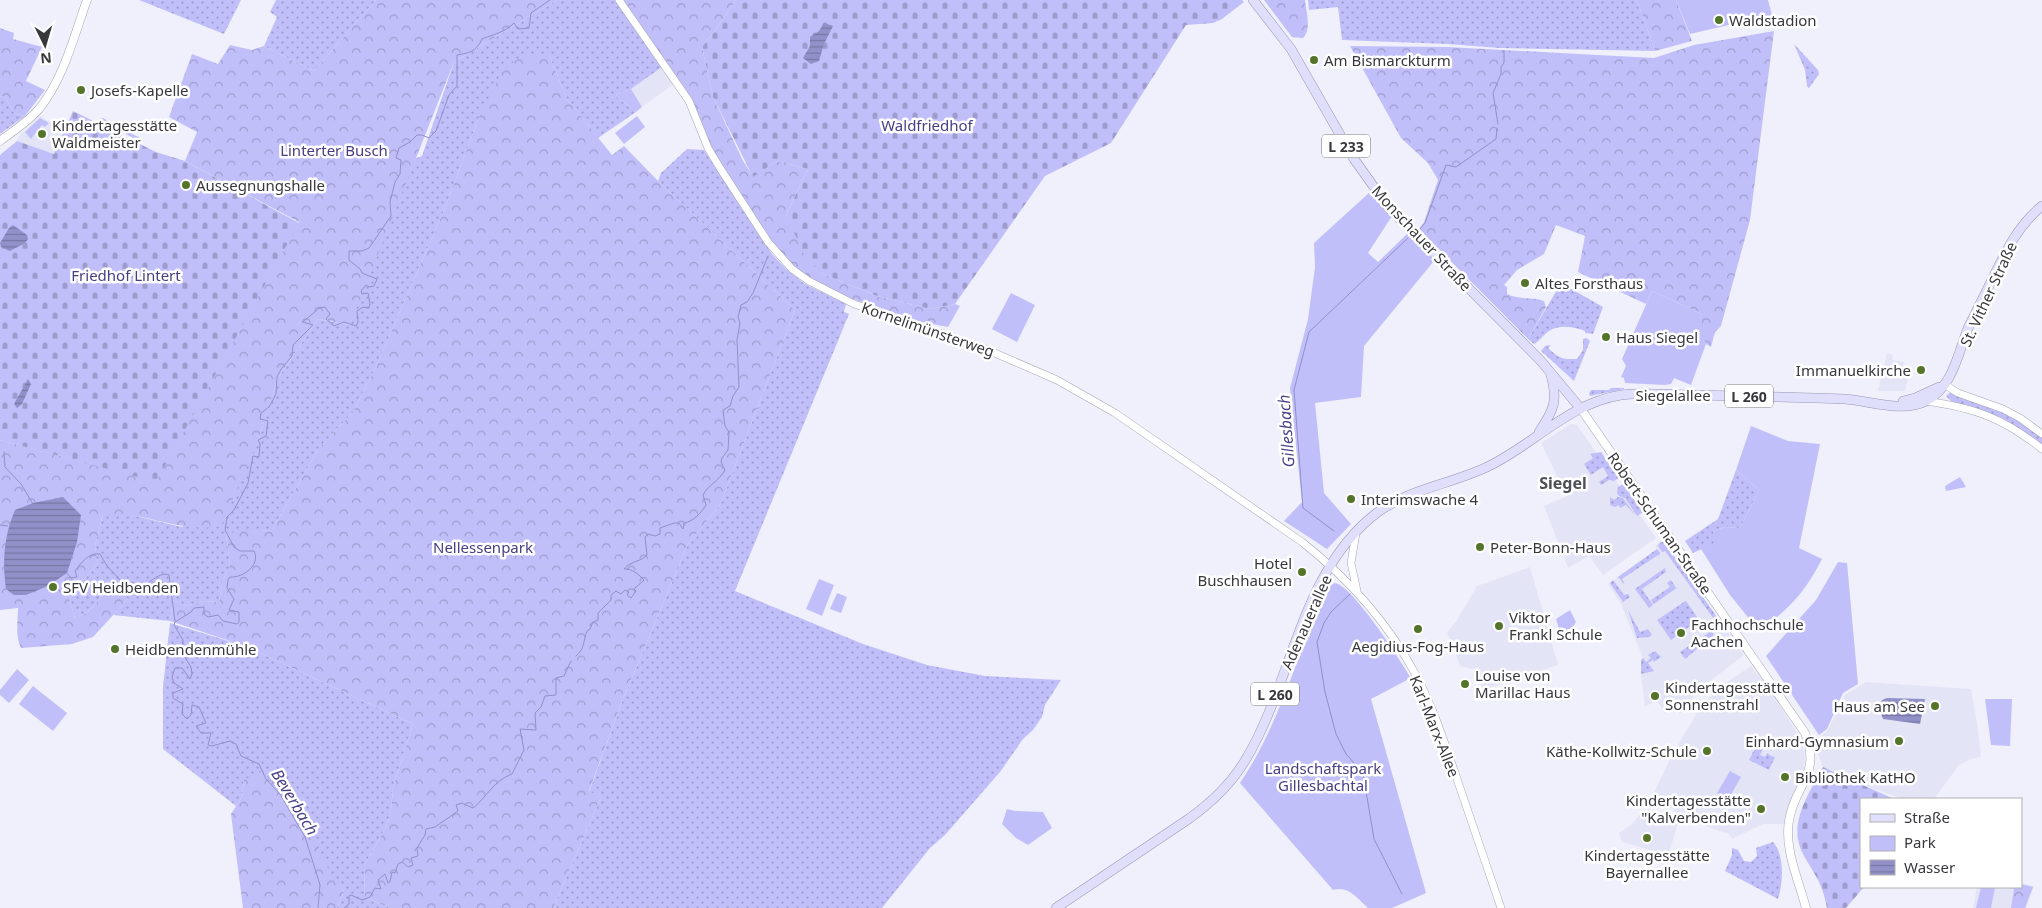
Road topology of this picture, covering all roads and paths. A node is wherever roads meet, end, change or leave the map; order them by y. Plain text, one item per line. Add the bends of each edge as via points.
1 (87, 0) edge
2 (619, 0) edge
3 (1253, 0) edge
4 (0, 141) edge
5 (2042, 206) edge
6 (1550, 372) junction
7 (1942, 387) junction
8 (1926, 401) junction
9 (1943, 403) junction
10 (1887, 404) junction
11 (1581, 409) junction
12 (2042, 434) edge
13 (1536, 437) junction
14 (2042, 448) edge
15 (1356, 532) junction
16 (1330, 566) junction
17 (1358, 594) junction
18 (1056, 908) edge
19 (1501, 908) edge
20 (1806, 908) edge

1 - 4 main road via 53,90 38,110
2 - 16 street, Kornelimünsterweg via 689,101 720,168 768,242 792,270 854,304 995,352 1083,394 1123,418 1302,542
3 - 6 main road, Monschauer Straße / L 233 via 1291,49 1354,159 1389,208
5 - 7 main road, St. Vither Straße / L 260 via 2021,227 2008,247 1970,326 1957,362
6 - 11 main road, Monschauer Straße / L 233
6 - 13 main road via 1555,393 1554,407
7 - 8 main road, Siegelallee / L 260
7 - 9 street
7 - 10 main road, Siegelallee / L 260 via 1915,398
7 - 12 street via 2002,409
8 - 9 street
8 - 10 main road, Siegelallee / L 260 via 1904,407
9 - 14 street via 1962,406 1993,418
10 - 11 main road, Siegelallee / L 260 via 1768,396 1640,394 1608,398
11 - 13 main road, Adenauerallee / L 260
11 - 20 main road, Robert-Schuman-Straße / L 233 via 1805,733 1810,762 1805,782 1792,808 1788,834
13 - 15 main road, Adenauerallee / L 260 via 1490,466 1394,502
15 - 16 main road, Adenauerallee / L 260
15 - 17 street via 1351,563
16 - 17 street, Karl-Marx-Allee
16 - 18 main road, Adenauerallee / L 260 via 1306,616 1254,745 1232,780 1190,818
17 - 19 street, Karl-Marx-Allee via 1385,626 1405,657 1432,710

